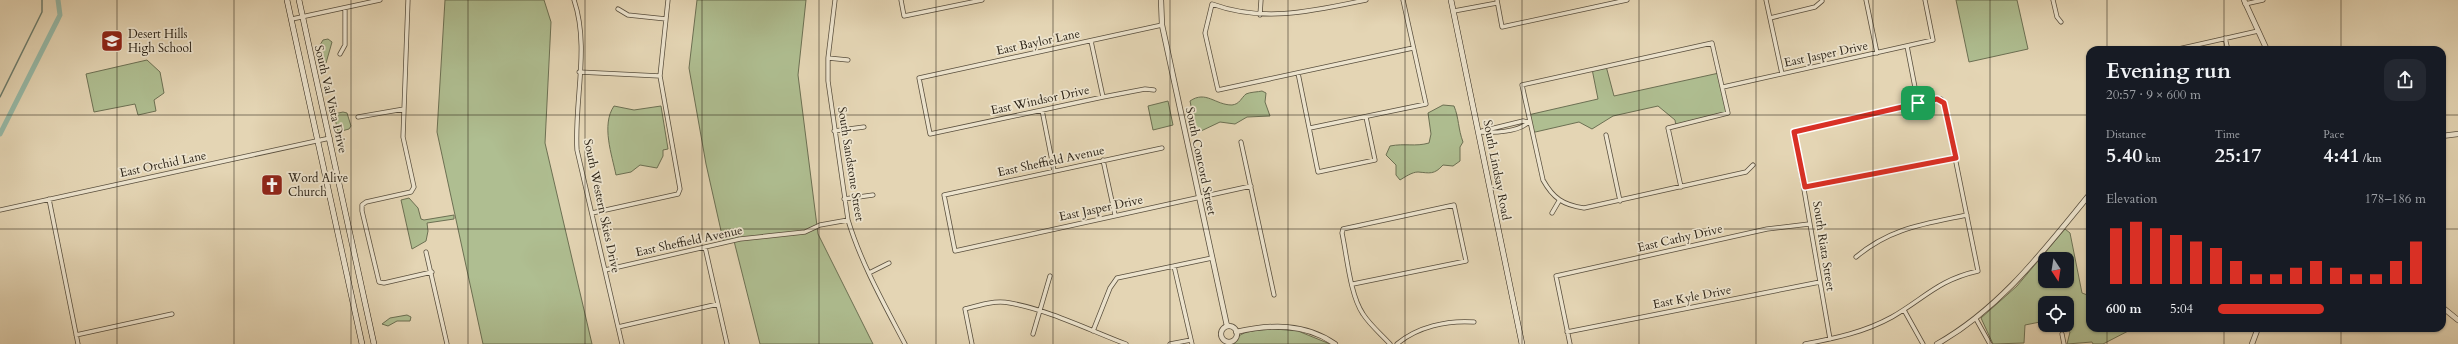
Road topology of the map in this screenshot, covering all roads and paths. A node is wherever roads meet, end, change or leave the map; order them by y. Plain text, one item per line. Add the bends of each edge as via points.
1 (288, 0) edge
2 (299, 0) edge
3 (380, 0) edge
4 (408, 0) edge
5 (574, 0) edge
6 (668, 0) edge
7 (835, 0) edge
8 (901, 0) edge
9 (982, 0) edge
10 (1161, 0) edge
11 (1261, 0) edge
12 (1366, 0) edge
13 (1403, 0) edge
14 (1451, 0) edge
15 (1627, 0) edge
16 (1766, 0) edge
17 (1866, 0) edge
18 (1925, 0) edge
19 (2053, 0) edge
20 (2263, 0) edge
21 (1822, 1) dead end
22 (1497, 2) edge
23 (2244, 2) edge
24 (345, 8) junction
25 (618, 9) dead end
26 (1454, 11) junction
27 (1260, 15) junction
28 (303, 17) junction
29 (1770, 18) junction
30 (292, 19) junction
31 (666, 19) junction
32 (2062, 22) dead end
33 (1162, 25) junction
34 (2258, 31) junction
35 (2225, 38) junction
36 (1091, 41) junction
37 (1907, 46) junction
38 (2191, 46) edge
39 (2227, 46) edge
40 (2265, 46) edge
41 (1413, 48) junction
42 (1877, 53) junction
43 (340, 54) dead end
44 (828, 58) junction
45 (848, 60) dead end
46 (579, 72) junction
47 (1298, 73) junction
48 (1782, 74) junction
49 (660, 76) junction
50 (1723, 87) junction
51 (1154, 90) dead end
52 (1103, 97) junction
53 (1918, 103) junction
54 (404, 109) junction
55 (1042, 110) junction
56 (358, 117) dead end
57 (1366, 117) junction
58 (1529, 122) junction
59 (864, 127) dead end
60 (1310, 128) junction
61 (834, 131) junction
62 (1480, 132) junction
63 (930, 134) joint
64 (2458, 134) edge
65 (1606, 135) dead end
66 (2446, 136) edge
67 (330, 138) junction
68 (319, 141) junction
69 (1241, 142) dead end
70 (1162, 148) dead end
71 (1956, 158) junction
72 (1104, 160) junction
73 (1754, 165) dead end
74 (1054, 171) junction
75 (1251, 186) junction
76 (1680, 187) junction
77 (1805, 187) junction
78 (873, 195) dead end
79 (1199, 198) junction
80 (49, 199) junction
81 (844, 199) junction
82 (2086, 199) edge
83 (1559, 201) junction
84 (1620, 201) junction
85 (0, 210) edge
86 (592, 213) junction
87 (1552, 213) dead end
88 (1115, 215) junction
89 (1966, 215) junction
90 (848, 220) junction
91 (1809, 224) junction
92 (705, 247) junction
93 (955, 251) joint
94 (426, 252) dead end
95 (1856, 257) dead end
96 (1212, 258) junction
97 (889, 263) dead end
98 (1174, 266) junction
99 (605, 270) junction
100 (432, 272) junction
101 (869, 272) junction
102 (1050, 276) dead end
103 (1820, 282) junction
104 (1353, 284) junction
105 (1274, 295) dead end
106 (718, 304) junction
107 (1904, 310) junction
108 (2446, 310) edge
109 (1039, 311) junction
110 (172, 314) dead end
111 (1976, 319) junction
112 (2458, 320) edge
113 (1474, 322) dead end
114 (1227, 326) junction
115 (618, 327) junction
116 (1093, 331) junction
117 (1236, 332) junction
118 (1567, 332) junction
119 (2256, 332) edge
120 (1033, 334) dead end
121 (2062, 334) dead end
122 (76, 335) junction
123 (1830, 339) junction
124 (1191, 342) edge
125 (1230, 343) edge
126 (78, 344) edge
127 (362, 344) edge
128 (374, 344) edge
129 (448, 344) edge
130 (622, 344) edge
131 (727, 344) edge
132 (905, 344) edge
133 (972, 344) edge
134 (1126, 344) edge
135 (1170, 344) edge
136 (1336, 344) edge
137 (1390, 344) edge
138 (1397, 344) edge
139 (1522, 344) edge
140 (1570, 344) edge
141 (1805, 344) edge
142 (1923, 344) edge
143 (1937, 344) edge
144 (1990, 344) edge
145 (2064, 344) edge
146 (2252, 344) edge

1 - 30 main road, South Val Vista Drive
2 - 28 main road, South Val Vista Drive
3 - 24 street
4 - 54 street
5 - 46 street, South Western Skies Drive via 581,28
6 - 31 street
7 - 44 street, South Sandstone Street
8 - 9 street via 904,16
10 - 33 street, South Concord Street
11 - 27 street
12 - 27 street via 1308,12
13 - 41 street
14 - 26 main road, South Lindsay Road
15 - 22 street via 1502,27
16 - 29 street
17 - 42 street
18 - 37 street, East Jasper Drive via 1933,40
19 - 32 street via 2056,17
20 - 23 street
21 - 29 street via 1815,7
22 - 26 street
23 - 34 street
24 - 28 street
24 - 43 street via 345,45
25 - 31 street via 628,15
26 - 62 main road, South Lindsay Road
27 - 47 street via 1212,4 1205,33 1218,90
28 - 30 street
28 - 67 main road, South Val Vista Drive
29 - 48 street
30 - 68 main road, South Val Vista Drive
31 - 49 street
33 - 36 street, East Baylor Lane
33 - 79 street, South Concord Street
34 - 35 street
34 - 40 street
35 - 38 street
35 - 39 street
36 - 52 street
36 - 63 street, East Baylor Lane via 919,78
37 - 42 street, East Jasper Drive
37 - 53 street
41 - 47 street
41 - 57 street via 1426,104
42 - 48 street, East Jasper Drive
44 - 45 street
44 - 61 street, South Sandstone Street
46 - 49 street
46 - 86 street, South Western Skies Drive via 575,125 577,150
47 - 60 street
48 - 50 street, East Jasper Drive
49 - 86 street via 680,189 678,194
50 - 58 street via 1712,43 1522,85
50 - 76 street via 1728,114 1668,128
51 - 52 street, East Windsor Drive via 1145,89
52 - 55 street, East Windsor Drive
53 - 71 street via 1941,99 1944,103
53 - 77 street, South Riata Street via 1794,132
54 - 56 street
54 - 100 street via 403,137 414,188 411,192 362,205 376,278 379,282
55 - 63 street, East Windsor Drive
55 - 74 street
57 - 60 street
57 - 60 street via 1375,160 1318,172
58 - 62 street via 1525,126 1492,133
58 - 83 street via 1542,180
59 - 61 street
61 - 81 street, South Sandstone Street
62 - 139 main road, South Lindsay Road
64 - 66 street
65 - 84 street
67 - 68 street, East Orchid Lane
67 - 128 main road, South Val Vista Drive
68 - 80 street, East Orchid Lane
68 - 127 main road, South Val Vista Drive
69 - 75 street
70 - 72 street, East Sheffield Avenue
71 - 77 street
71 - 89 street
72 - 74 street, East Sheffield Avenue
72 - 88 street
73 - 76 street via 1746,172
74 - 93 street, East Sheffield Avenue via 944,195
75 - 79 street, East Jasper Drive
75 - 105 street
76 - 84 street
77 - 91 street, South Riata Street
78 - 81 street
79 - 88 street, East Jasper Drive
79 - 96 street, South Concord Street
80 - 85 street, East Orchid Lane
80 - 122 street
81 - 90 street, South Sandstone Street
82 - 111 street via 2021,276
83 - 84 street via 1584,208
83 - 87 street
86 - 99 street, South Western Skies Drive
88 - 93 street, East Jasper Drive
89 - 95 street via 1894,232 1868,246
89 - 107 street via 1978,271 1947,280
90 - 92 street, East Sheffield Avenue via 820,225 805,232 740,239
90 - 101 street, South Sandstone Street via 853,239
91 - 103 street, South Riata Street
91 - 118 street, East Cathy Drive via 1767,229 1556,276
92 - 99 street, East Sheffield Avenue
92 - 106 street
94 - 100 street
96 - 98 street
96 - 114 street, South Concord Street
97 - 101 street
98 - 116 street via 1117,278 1110,288
98 - 124 street
99 - 115 street, South Western Skies Drive
100 - 129 street
101 - 132 street, South Sandstone Street
102 - 109 street
103 - 118 street, East Kyle Drive
103 - 123 street, South Riata Street
104 - 104 street via 1343,229 1454,205 1466,261
104 - 137 street via 1363,314
106 - 115 street
106 - 131 street
107 - 123 street via 1867,329
107 - 142 street
108 - 112 street
109 - 116 street
109 - 120 street
109 - 133 street via 999,302 965,309
110 - 122 street
111 - 143 street
111 - 144 street
113 - 138 street via 1459,321 1422,329 1406,336
114 - 117 street via 1234,328
114 - 125 street via 1222,329 1221,334 1223,339
115 - 130 street, South Western Skies Drive
116 - 134 street
117 - 125 street via 1235,339
117 - 136 street via 1267,326 1290,327 1315,333
118 - 140 street
119 - 146 street
121 - 145 street
122 - 126 street
123 - 141 street
124 - 135 street

